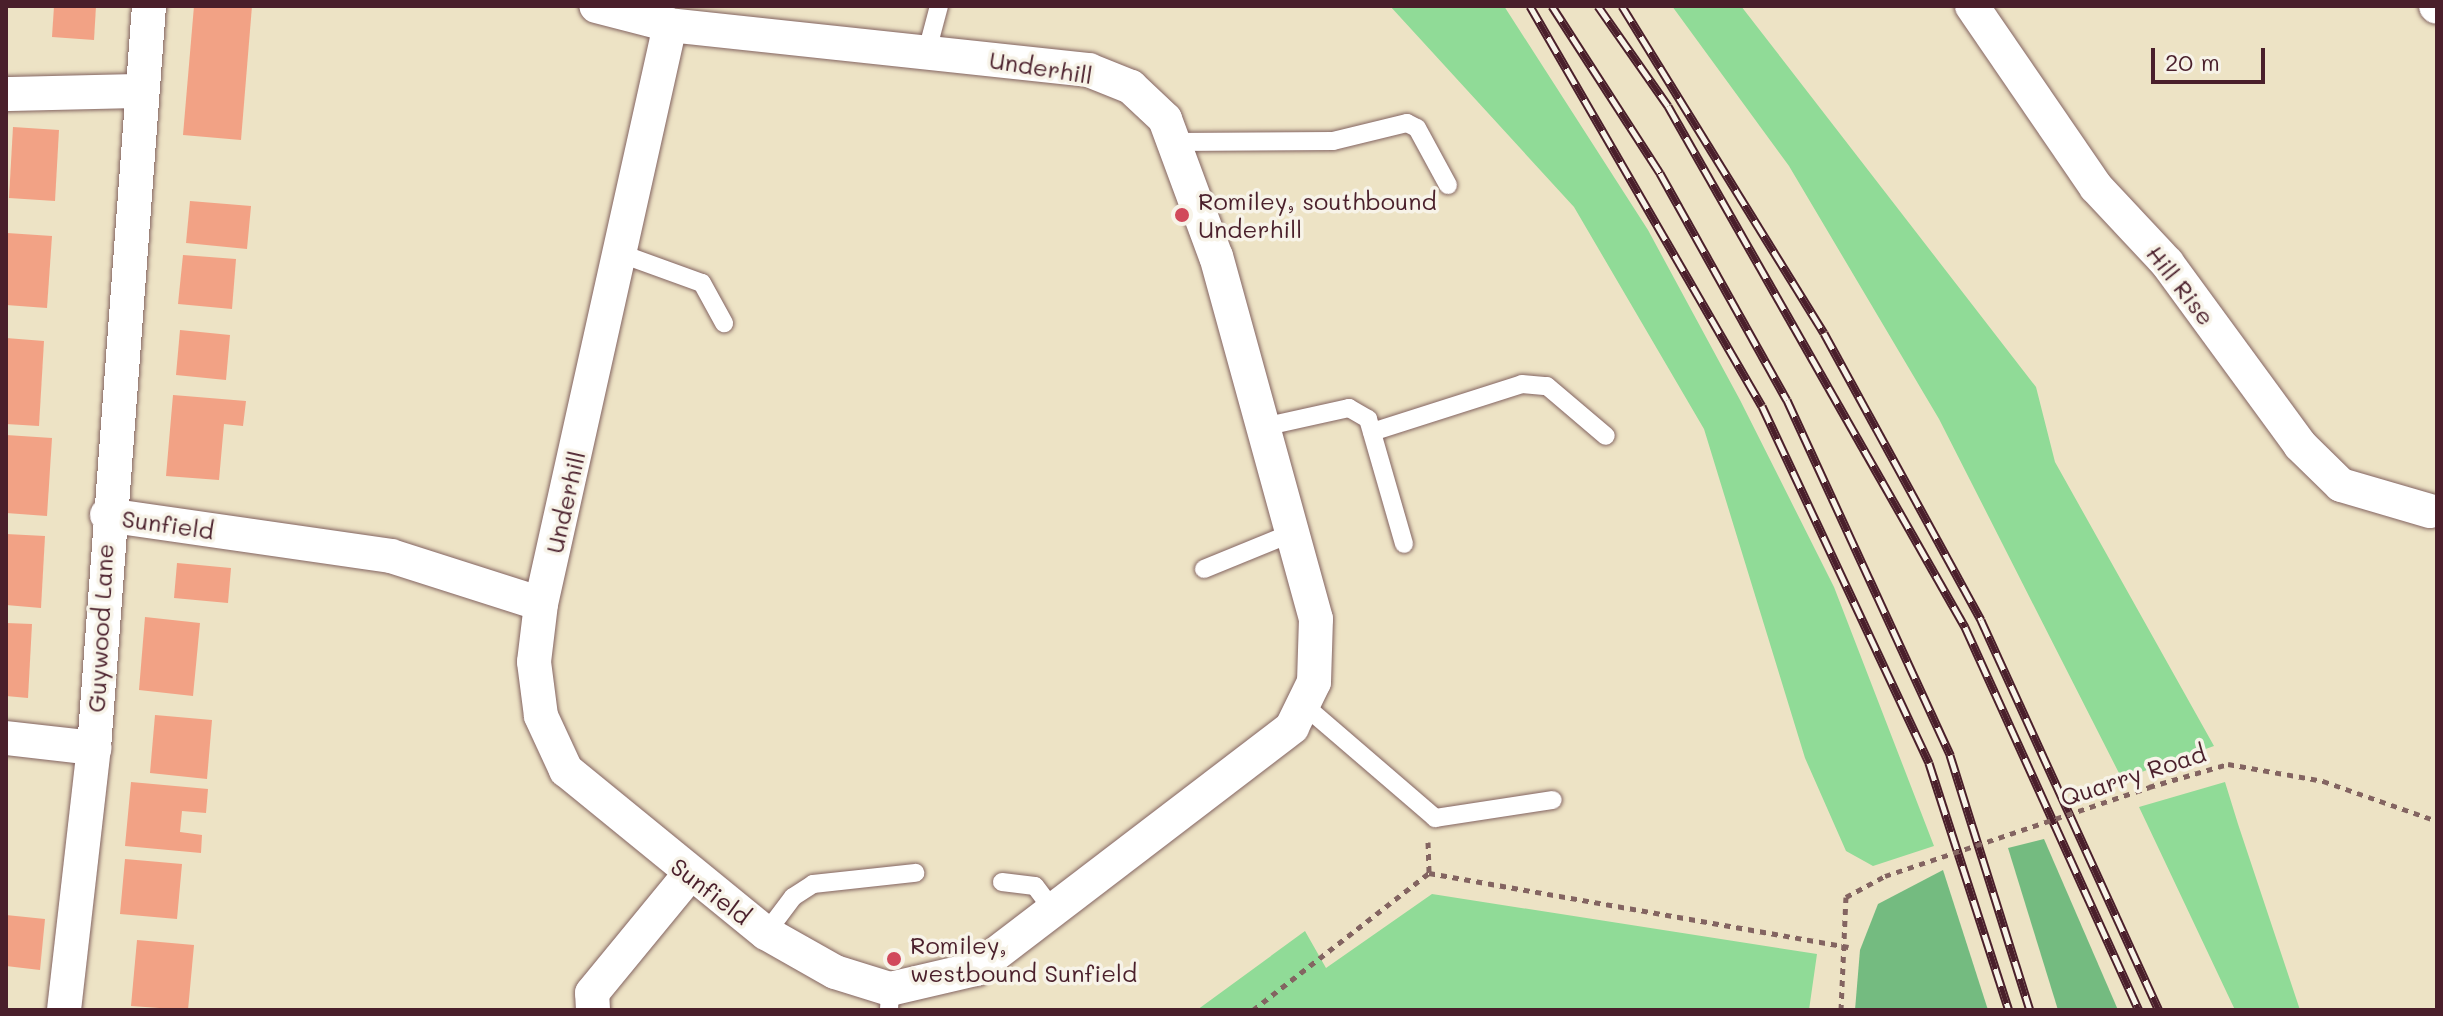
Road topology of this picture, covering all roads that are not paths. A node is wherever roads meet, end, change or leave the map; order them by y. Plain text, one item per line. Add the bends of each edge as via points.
1 (149, 6) edge
2 (596, 6) edge
3 (939, 6) edge
4 (1972, 6) edge
5 (635, 11) edge
6 (670, 25) junction
7 (927, 51) junction
8 (141, 91) junction
9 (6, 94) edge
10 (1174, 142) junction
11 (1448, 185) dead end
12 (619, 253) junction
13 (724, 323) dead end
14 (1263, 427) junction
15 (1372, 432) junction
16 (1606, 436) dead end
17 (2430, 511) dead end
18 (107, 515) junction
19 (1292, 533) junction
20 (1404, 544) dead end
21 (1204, 569) dead end
22 (541, 604) junction
23 (1316, 619) joint
24 (1305, 706) junction
25 (6, 738) edge
26 (94, 748) junction
27 (1553, 800) dead end
28 (915, 873) dead end
29 (689, 875) junction
30 (1002, 882) dead end
31 (1053, 910) junction
32 (766, 933) junction
33 (890, 1000) edge
34 (64, 1010) edge
35 (593, 1010) edge

1 - 8 street, Guywood Lane
2 - 5 street, Underhill
3 - 7 lane
4 - 17 street, Hill Rise via 2096,187 2167,263 2300,445 2341,485
5 - 6 street, Underhill
6 - 7 street, Underhill
6 - 12 street, Underhill
7 - 10 street, Underhill via 1089,70 1131,87 1165,119
8 - 9 street
8 - 18 street, Guywood Lane
10 - 11 lane via 1333,141 1407,123 1417,128
10 - 14 street, Underhill via 1216,257
12 - 13 lane via 702,283
12 - 22 street, Underhill
14 - 15 lane via 1349,408 1368,419
14 - 19 street, Underhill
15 - 16 lane via 1522,384 1547,386
15 - 20 lane
18 - 22 street, Sunfield via 391,556
18 - 26 street, Guywood Lane
19 - 21 lane
19 - 23 street, Underhill
22 - 29 street, Sunfield via 534,662 541,716 566,770
23 - 24 street, Sunfield via 1318,656
24 - 27 lane via 1435,818
24 - 31 street, Sunfield via 1292,727
25 - 26 street
26 - 34 street, Guywood Lane
28 - 32 lane via 813,884 793,897
29 - 32 street, Sunfield
29 - 35 street via 592,993
30 - 31 lane via 1035,886
31 - 33 street, Sunfield via 976,969
32 - 33 street, Sunfield

